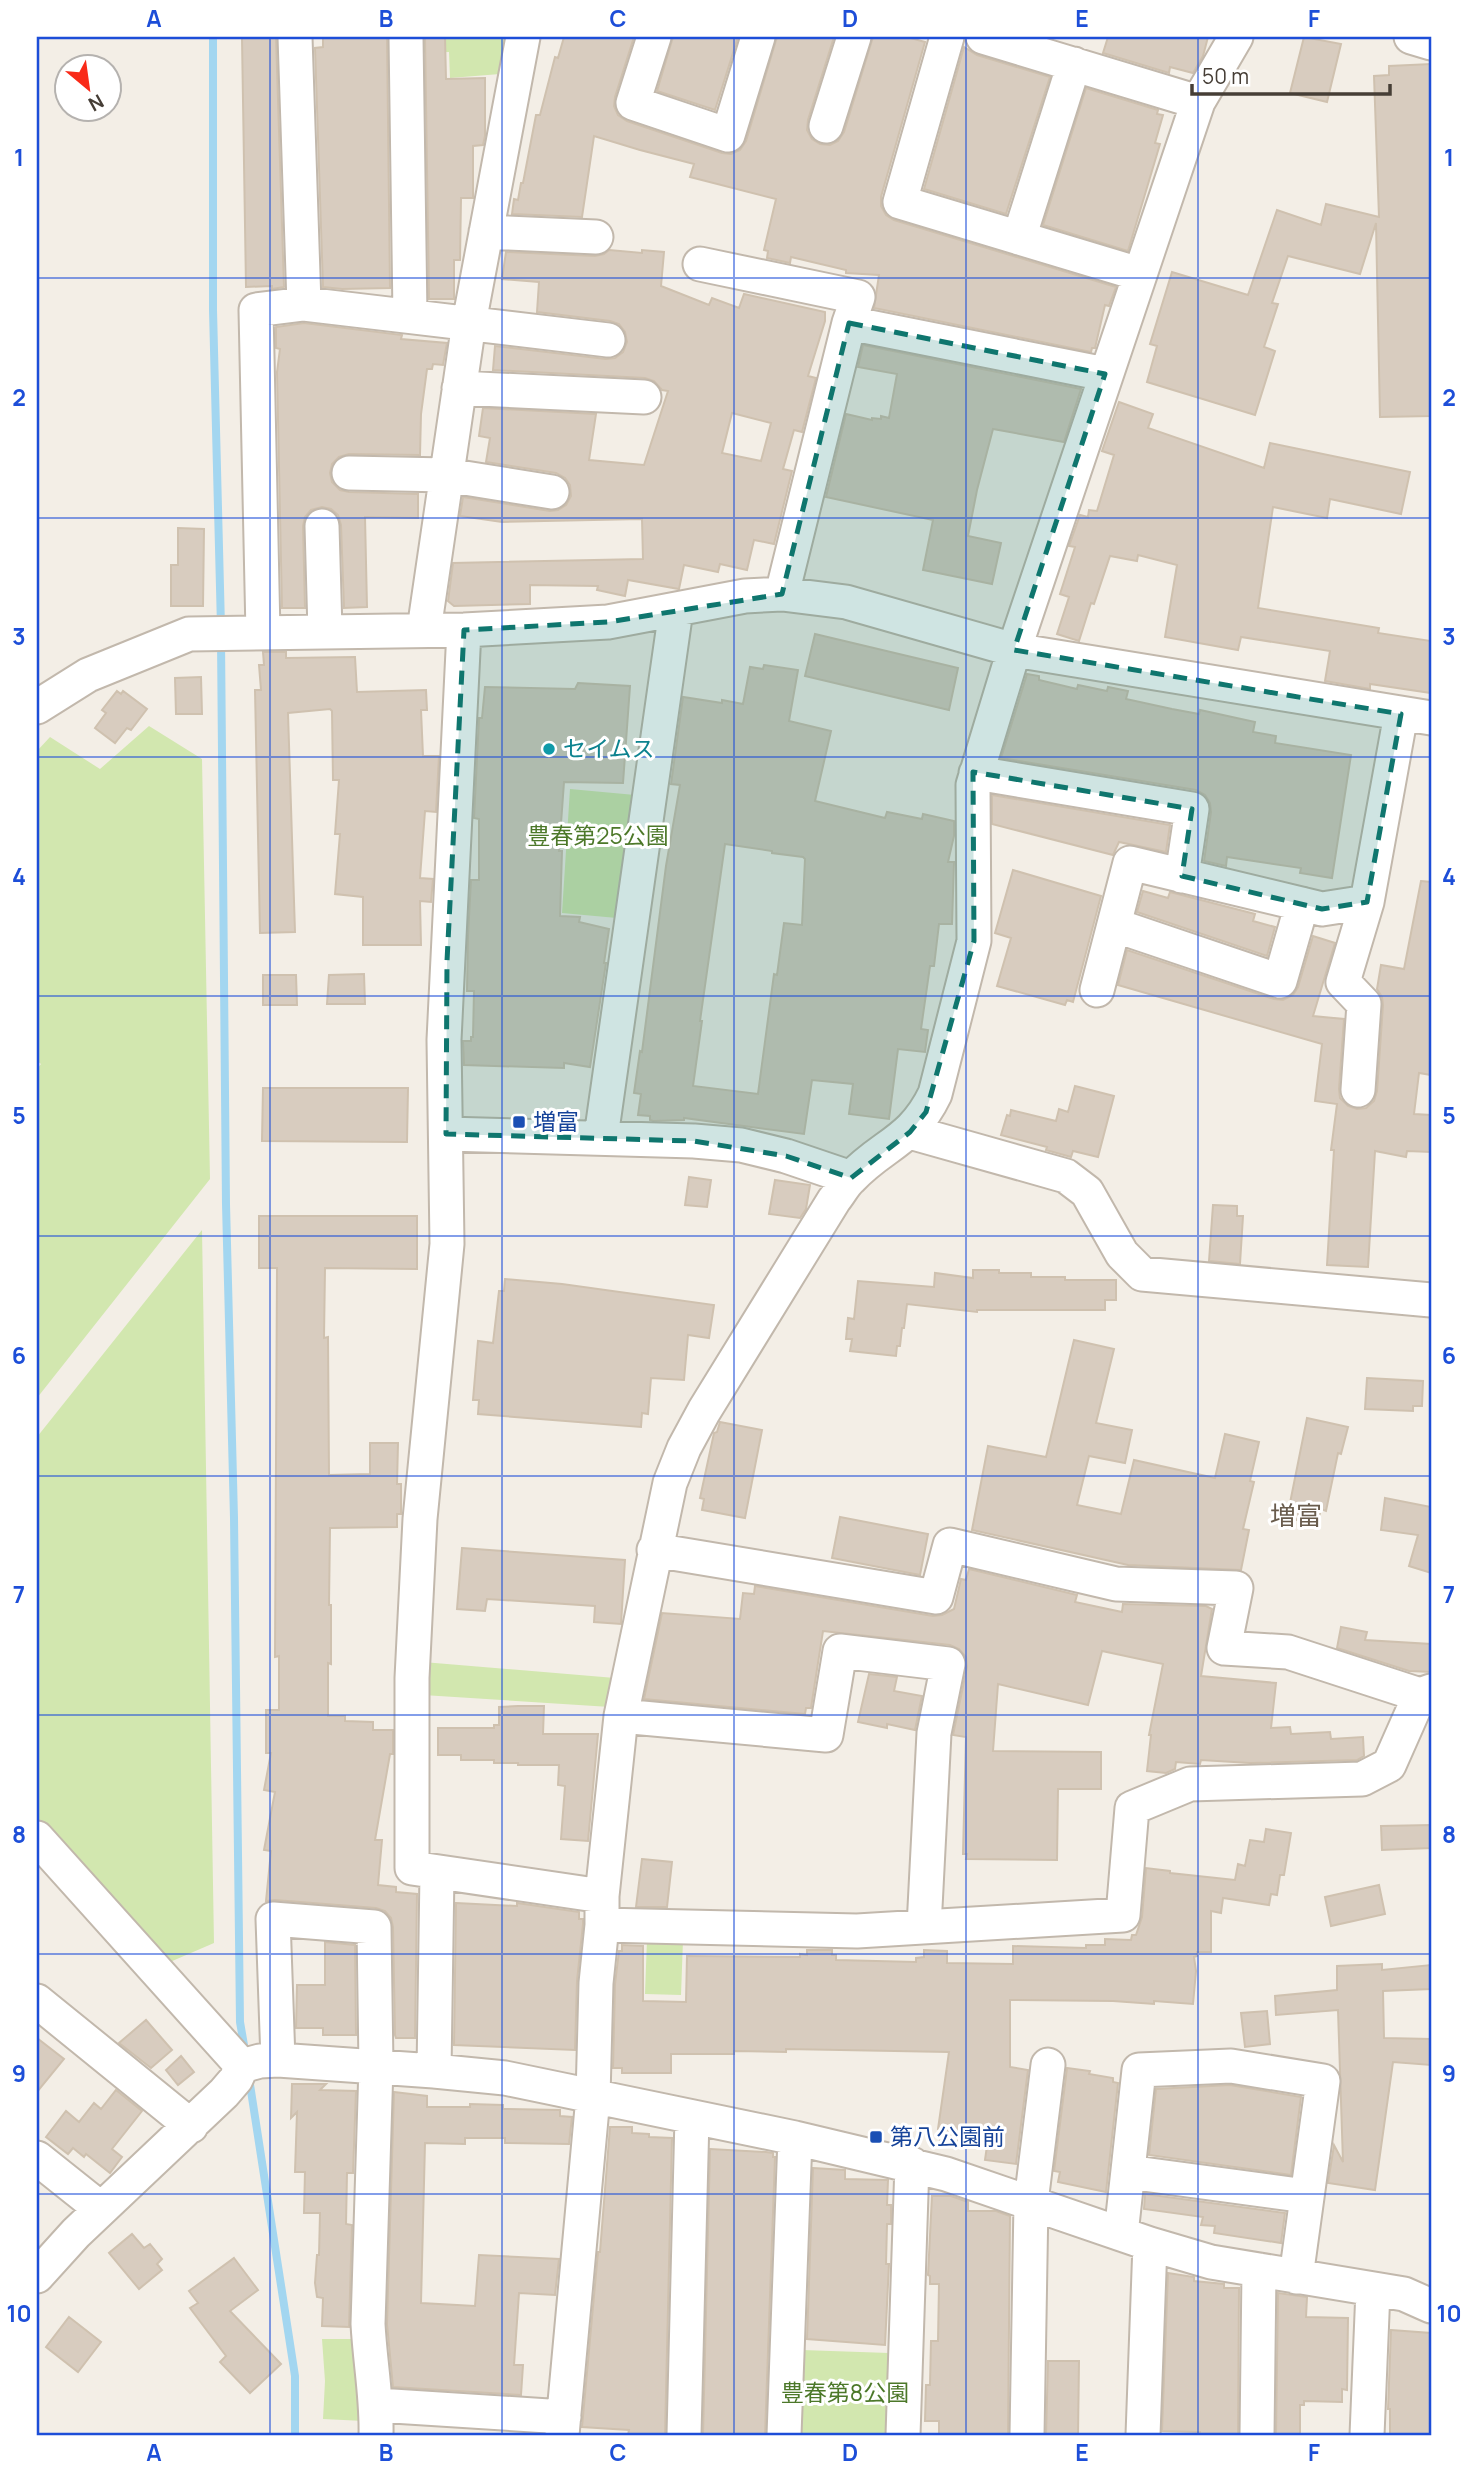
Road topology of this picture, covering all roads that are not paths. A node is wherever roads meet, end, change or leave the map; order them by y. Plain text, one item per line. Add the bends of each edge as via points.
1 (295, 37) edge
2 (406, 37) edge
3 (523, 37) edge
4 (654, 37) edge
5 (758, 37) edge
6 (854, 37) edge
7 (947, 37) edge
8 (983, 37) edge
9 (1236, 37) edge
10 (1411, 37) edge
11 (1431, 43) edge
12 (1074, 64) junction
13 (1198, 102) junction
14 (827, 126) dead end
15 (486, 232) junction
16 (596, 237) dead end
17 (1019, 238) junction
18 (700, 264) dead end
19 (1139, 274) junction
20 (304, 304) junction
21 (410, 316) junction
22 (469, 323) junction
23 (849, 323) junction
24 (608, 340) dead end
25 (1105, 374) junction
26 (459, 388) junction
27 (645, 397) dead end
28 (349, 473) dead end
29 (446, 475) junction
30 (552, 492) dead end
31 (322, 526) dead end
32 (782, 594) junction
33 (676, 610) junction
34 (464, 629) junction
35 (424, 630) junction
36 (325, 631) junction
37 (263, 633) junction
38 (1014, 650) junction
39 (37, 707) edge
40 (1416, 716) edge
41 (976, 773) junction
42 (1182, 876) junction
43 (1367, 902) junction
44 (1302, 904) junction
45 (1114, 925) junction
46 (1097, 990) dead end
47 (1358, 1090) dead end
48 (910, 1132) junction
49 (446, 1134) junction
50 (601, 1138) junction
51 (851, 1178) junction
52 (1431, 1300) edge
53 (654, 1550) junction
54 (1425, 1693) edge
55 (621, 1716) junction
56 (37, 1838) edge
57 (437, 1872) junction
58 (602, 1911) junction
59 (924, 1927) junction
60 (37, 2001) edge
61 (278, 2060) junction
62 (242, 2066) junction
63 (376, 2066) junction
64 (1048, 2066) dead end
65 (434, 2070) junction
66 (593, 2097) junction
67 (692, 2117) junction
68 (191, 2126) junction
69 (795, 2138) junction
70 (37, 2158) edge
71 (912, 2165) junction
72 (1128, 2172) junction
73 (1306, 2196) junction
74 (1031, 2202) junction
75 (102, 2209) junction
76 (1135, 2239) junction
77 (1259, 2270) junction
78 (37, 2276) edge
79 (1296, 2277) junction
80 (1373, 2290) junction
81 (1431, 2306) edge
82 (377, 2420) edge
83 (563, 2426) edge
84 (684, 2435) edge
85 (784, 2435) edge
86 (902, 2435) edge
87 (1027, 2435) edge
88 (1143, 2435) edge
89 (1257, 2435) edge
90 (1367, 2435) edge

1 - 20 street
2 - 21 street
3 - 15 street
4 - 5 street via 633,103 728,135
6 - 14 street
7 - 17 street via 900,202
8 - 12 street
9 - 13 street
10 - 11 street
12 - 13 street
12 - 17 street
13 - 19 street
15 - 16 street
15 - 22 street
17 - 19 street
18 - 23 street via 858,297
19 - 25 street
20 - 21 street
20 - 37 street via 256,310
21 - 22 street
22 - 24 street
22 - 26 street
23 - 25 street
23 - 32 street
25 - 38 street
26 - 27 street
26 - 29 street
28 - 29 street
29 - 30 street
29 - 35 street
31 - 36 street
32 - 33 street via 745,596
32 - 38 street via 846,602
33 - 34 street via 608,622
33 - 50 street
34 - 35 street
34 - 49 street via 444,1040
35 - 36 street
36 - 37 street
37 - 39 street via 189,634 88,675
38 - 40 street
38 - 41 street
40 - 43 street
41 - 42 street via 1192,809
41 - 48 street via 974,941 935,1094
42 - 44 street
42 - 45 street via 1130,863
43 - 44 street via 1322,909
43 - 47 street via 1343,982 1364,1004
44 - 45 street via 1280,981
45 - 46 street
48 - 51 street
48 - 52 street via 1066,1176 1087,1192 1122,1254 1142,1274
49 - 50 street
49 - 57 street via 447,1244 420,1519 412,1678 412,1868
50 - 51 street via 741,1146
51 - 53 street via 684,1448 670,1483
53 - 54 street via 936,1597 950,1545 1116,1584 1236,1588 1224,1648 1288,1652
53 - 55 street
54 - 59 street via 1389,1765 1362,1779 1190,1784 1132,1808 1123,1915
55 - 58 street
55 - 59 street via 826,1735 839,1651 948,1664 934,1732
56 - 62 street
57 - 58 street
57 - 65 street
58 - 59 street via 856,1931
58 - 66 street
60 - 68 street
61 - 62 street
61 - 63 street
61 - 63 street via 273,1919 374,1927
62 - 68 street via 236,2080
63 - 65 street
63 - 82 street via 368,2324
64 - 74 street
65 - 66 street via 505,2078
66 - 67 street
66 - 83 street
67 - 69 street
67 - 84 street
68 - 75 street
69 - 71 street
69 - 85 street
70 - 75 street
71 - 74 street
71 - 86 street
72 - 73 street
72 - 73 street via 1139,2070 1231,2066 1323,2081
72 - 76 street
73 - 79 street
74 - 76 street
74 - 87 street
75 - 78 street
76 - 77 street via 1211,2262
76 - 88 street
77 - 79 street
77 - 89 street
79 - 80 street
80 - 81 street via 1404,2294
80 - 90 street
82 - 83 street

